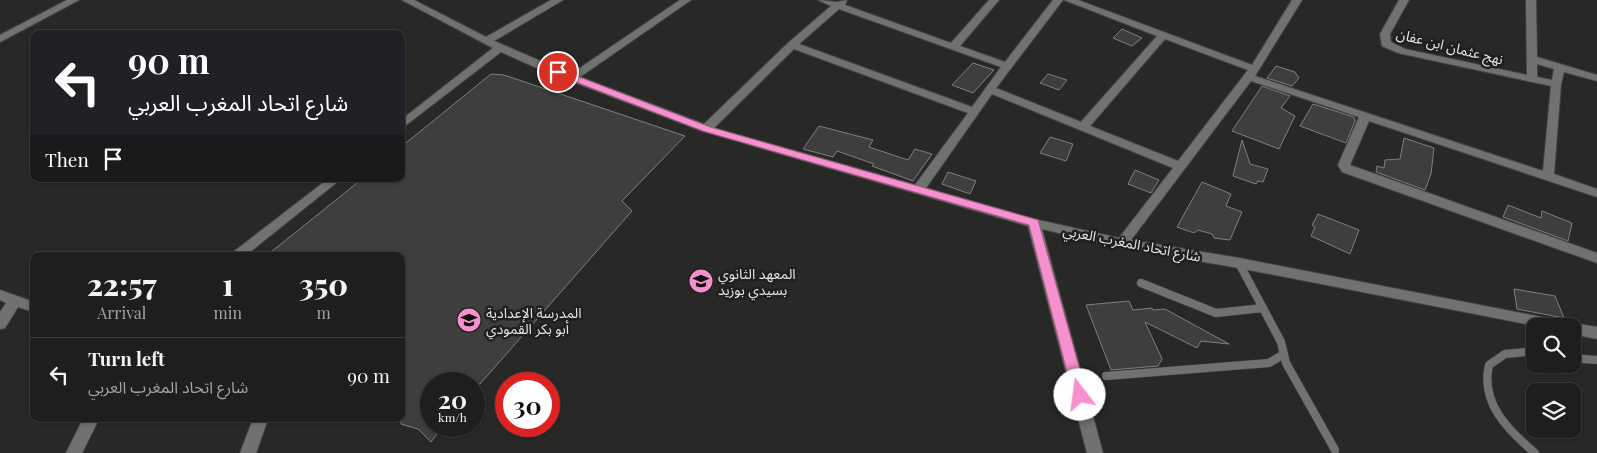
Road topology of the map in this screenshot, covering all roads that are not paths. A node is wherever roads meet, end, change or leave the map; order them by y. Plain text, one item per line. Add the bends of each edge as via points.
1 (74, 0) edge
2 (407, 0) edge
3 (558, 0) edge
4 (686, 0) edge
5 (823, 0) edge
6 (994, 0) edge
7 (1058, 0) edge
8 (1069, 0) edge
9 (1298, 0) edge
10 (1404, 0) edge
11 (1531, 0) edge
12 (841, 3) edge
13 (1163, 36) junction
14 (0, 39) edge
15 (486, 41) junction
16 (792, 45) junction
17 (953, 47) junction
18 (500, 48) junction
19 (1532, 58) junction
20 (1007, 66) junction
21 (1560, 67) junction
22 (1252, 73) junction
23 (572, 78) junction
24 (1597, 78) edge
25 (1532, 79) junction
26 (1556, 84) junction
27 (991, 90) junction
28 (975, 112) junction
29 (1365, 117) junction
30 (405, 123) edge
31 (1082, 128) junction
32 (706, 129) junction
33 (1180, 167) junction
34 (1548, 176) junction
35 (331, 182) edge
36 (918, 190) junction
37 (1597, 192) edge
38 (1034, 222) junction
39 (1122, 243) junction
40 (242, 252) edge
41 (1597, 258) edge
42 (1239, 263) junction
43 (1141, 284) dead end
44 (0, 295) edge
45 (14, 300) junction
46 (30, 306) edge
47 (1263, 308) junction
48 (1526, 319) edge
49 (0, 324) edge
50 (1581, 330) edge
51 (1597, 333) edge
52 (1526, 352) edge
53 (1284, 354) junction
54 (1581, 359) edge
55 (1597, 360) edge
56 (1106, 376) dead end
57 (90, 422) edge
58 (259, 422) edge
59 (1334, 450) dead end
60 (74, 453) edge
61 (248, 453) edge
62 (1095, 453) edge
63 (1534, 453) edge

1 - 14 street
2 - 15 street, شارع اتحاد المغرب العربي
3 - 15 street
4 - 23 street
5 - 12 street
6 - 17 street
7 - 20 street
8 - 13 street
9 - 22 street
10 - 25 street, نهج عثمان ابن عفان via 1385,34 1386,44 1410,53
11 - 19 street
12 - 16 street
12 - 17 street
13 - 22 street
13 - 31 street
15 - 18 street, شارع اتحاد المغرب العربي
16 - 28 street
16 - 32 street
17 - 20 street
18 - 23 street, شارع اتحاد المغرب العربي
18 - 30 street
19 - 21 street
19 - 25 street
20 - 27 street
21 - 24 street
21 - 26 street
22 - 29 street
22 - 33 street
23 - 32 street, شارع اتحاد المغرب العربي
25 - 26 street, نهج عثمان ابن عفان
26 - 34 street
27 - 28 street
27 - 31 street
28 - 36 street
29 - 34 street
29 - 41 street via 1344,165 1346,169
31 - 33 street
32 - 36 street, شارع اتحاد المغرب العربي
33 - 39 street
34 - 37 street
35 - 40 street
36 - 38 street, شارع اتحاد المغرب العربي
38 - 39 street, شارع اتحاد المغرب العربي
38 - 62 street
39 - 42 street, شارع اتحاد المغرب العربي
42 - 47 lane
42 - 48 street, شارع اتحاد المغرب العربي
43 - 47 lane via 1216,313
44 - 45 street
45 - 46 street
45 - 49 street
47 - 53 lane
50 - 51 street
52 - 63 lane via 1505,354 1489,364 1486,383 1500,415
53 - 56 lane via 1269,363
53 - 59 lane
54 - 55 lane
57 - 60 street
58 - 61 street

